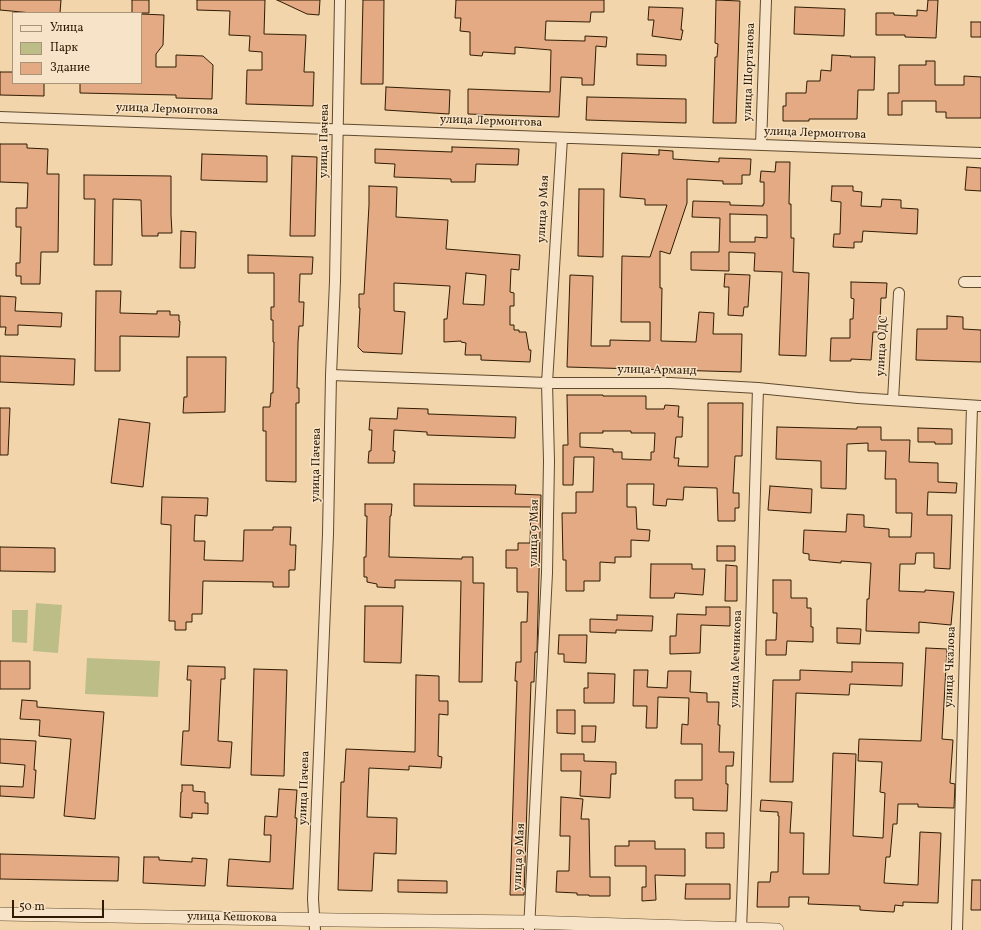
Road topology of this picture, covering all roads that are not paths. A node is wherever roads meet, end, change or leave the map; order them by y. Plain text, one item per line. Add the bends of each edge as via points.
1 (340, 0) edge
2 (766, 0) edge
3 (0, 117) edge
4 (338, 129) junction
5 (562, 138) junction
6 (761, 145) junction
7 (981, 153) edge
8 (964, 282) dead end
9 (981, 282) edge
10 (899, 293) dead end
11 (331, 374) junction
12 (547, 383) junction
13 (758, 388) junction
14 (893, 400) junction
15 (976, 406) edge
16 (0, 914) edge
17 (314, 925) edge
18 (529, 926) edge
19 (741, 929) edge
20 (777, 930) edge
21 (957, 930) edge

1 - 4 street, улица Пачева
2 - 6 street, улица Шортанова
3 - 4 street, улица Лермонтова
4 - 5 street, улица Лермонтова
4 - 11 street, улица Пачева via 336,274
5 - 6 street, улица Лермонтова
5 - 12 street, улица 9 Мая
6 - 7 street, улица Лермонтова
8 - 9 street
10 - 14 street, улица ОДС
11 - 12 street, улица Арманд
11 - 17 street, улица Пачева
12 - 13 street, улица Арманд via 670,383
12 - 18 street, улица 9 Мая via 549,462 546,573
13 - 14 street, улица Арманд
13 - 19 street, улица Мечникова
14 - 15 street, улица Арманд
15 - 21 street, улица Чкалова
16 - 17 street, улица Кешокова
17 - 18 street, улица Кешокова
18 - 19 street, улица Кешокова
19 - 20 street, улица Кешокова

